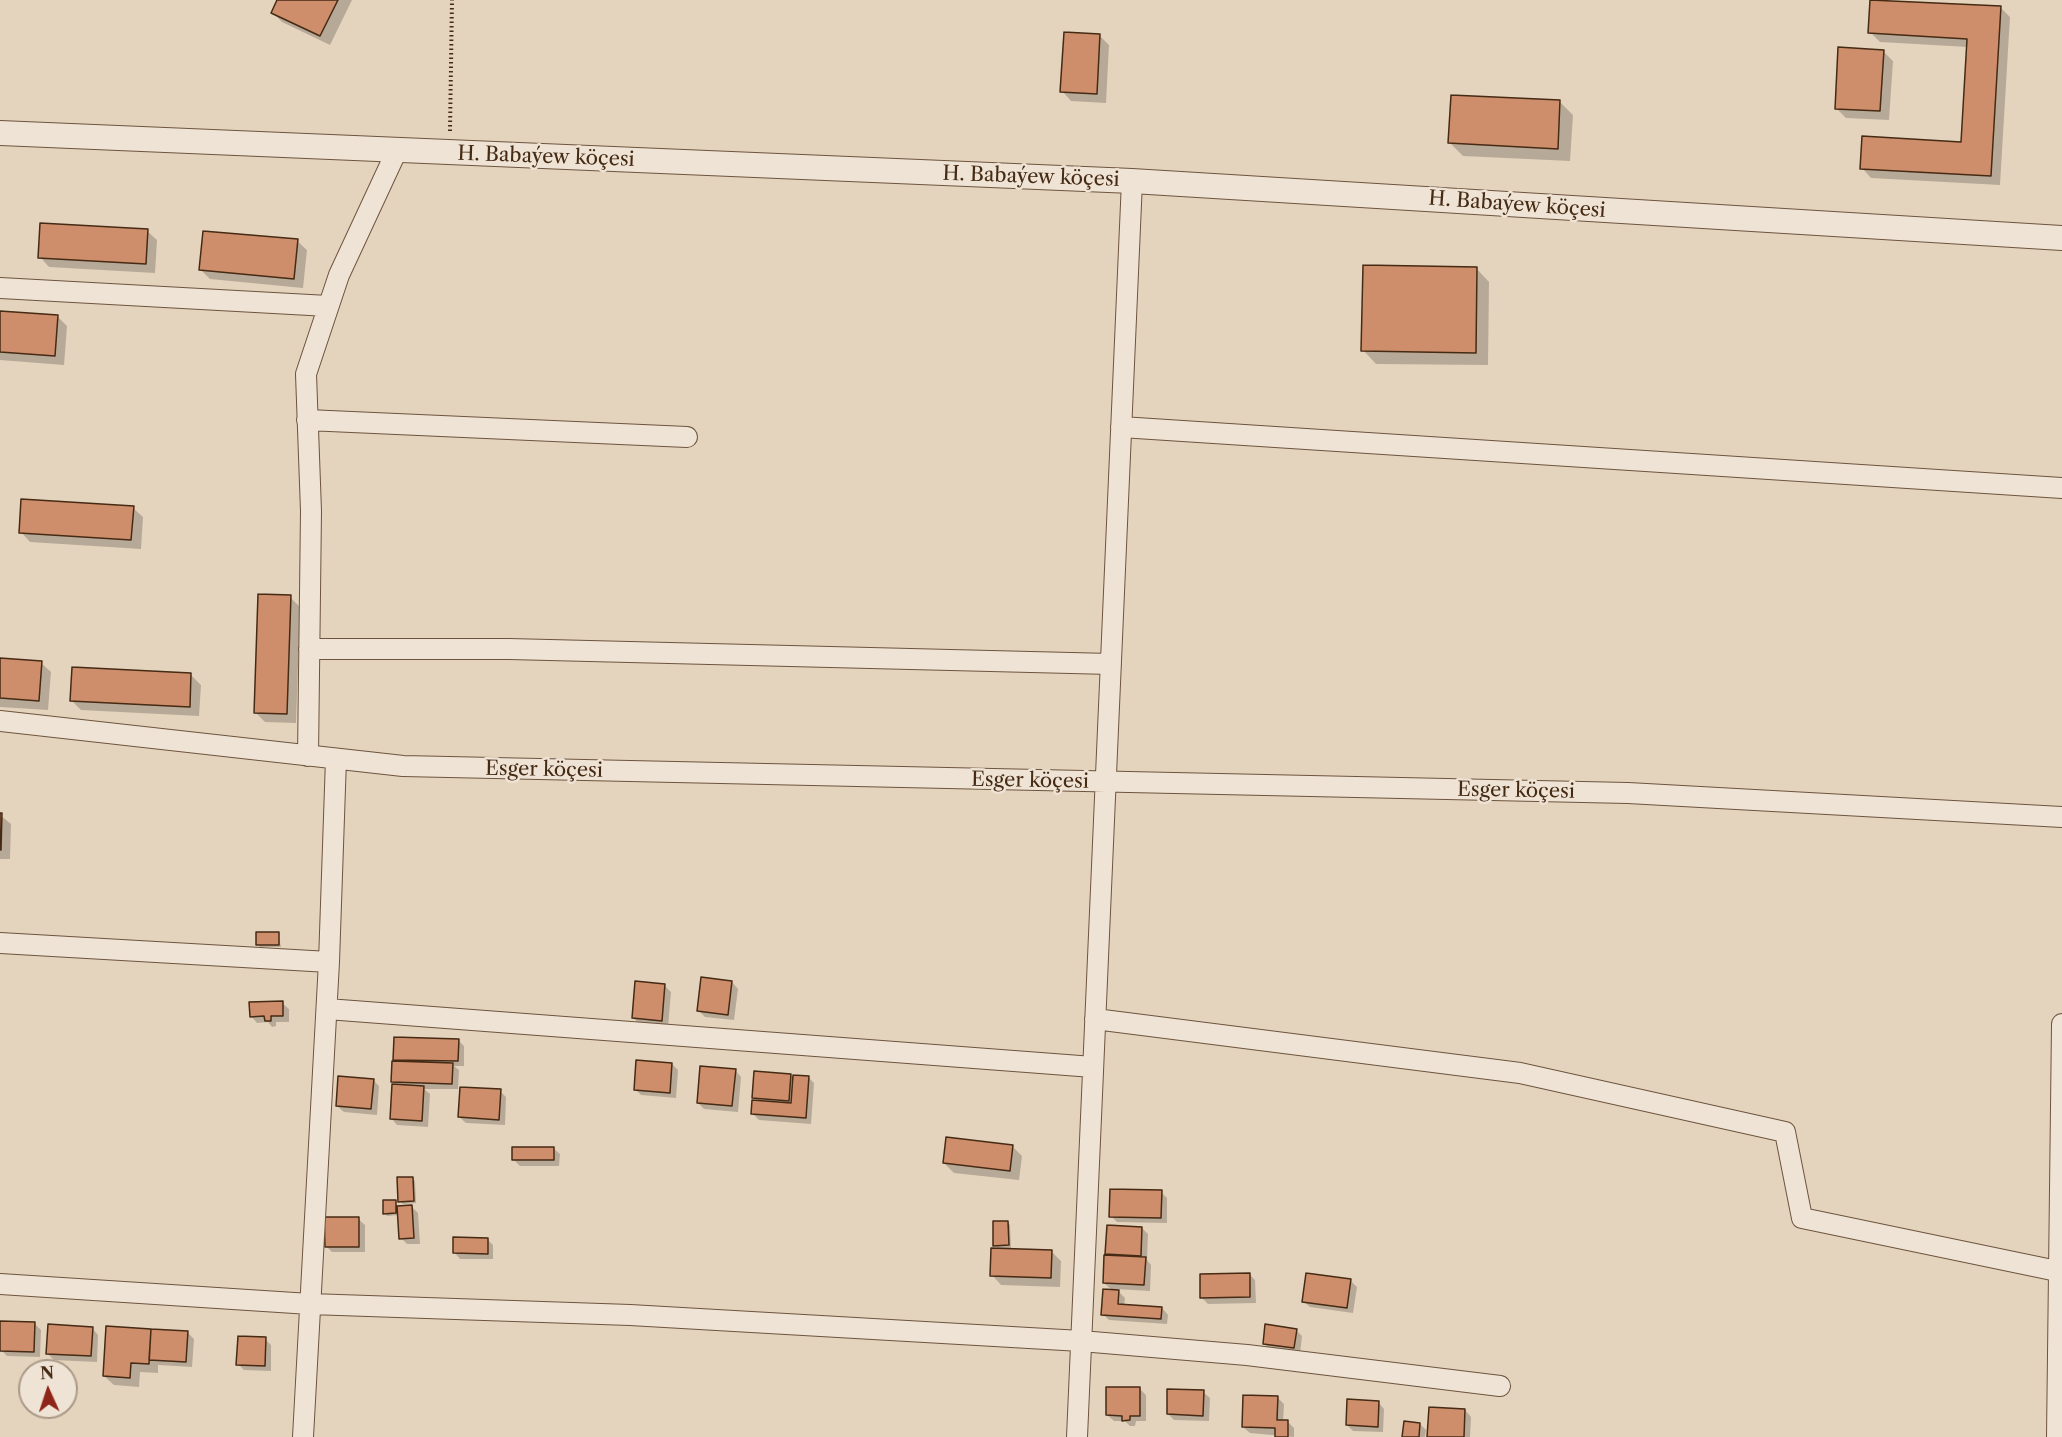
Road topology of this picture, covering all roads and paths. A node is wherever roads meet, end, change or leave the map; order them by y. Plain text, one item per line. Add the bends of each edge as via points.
1 (452, 0) edge
2 (0, 133) edge
3 (398, 148) junction
4 (450, 153) junction
5 (1131, 181) junction
6 (2062, 238) edge
7 (0, 288) edge
8 (328, 306) junction
9 (307, 420) junction
10 (1121, 427) junction
11 (687, 437) dead end
12 (2062, 488) edge
13 (309, 649) junction
14 (1111, 664) junction
15 (0, 721) edge
16 (308, 756) junction
17 (336, 759) junction
18 (1105, 783) junction
19 (2062, 817) edge
20 (0, 943) edge
21 (329, 962) junction
22 (327, 1009) junction
23 (1095, 1019) junction
24 (2062, 1024) edge
25 (1093, 1066) junction
26 (2057, 1271) junction
27 (0, 1284) edge
28 (310, 1304) junction
29 (1081, 1341) junction
30 (1500, 1386) dead end
31 (2060, 1403) edge
32 (303, 1437) edge
33 (1077, 1437) edge
34 (2057, 1437) edge

1 - 4 path
2 - 3 street, H. Babaýew köçesi
3 - 4 street, H. Babaýew köçesi
3 - 8 street
4 - 5 street, H. Babaýew köçesi
5 - 6 street, H. Babaýew köçesi
5 - 10 street
7 - 8 street
8 - 9 street via 306,374
9 - 11 street
9 - 13 street
10 - 12 street
10 - 14 street
13 - 14 street via 509,649
13 - 16 street
14 - 18 street
15 - 16 street, Esger köçesi
16 - 17 street, Esger köçesi
17 - 18 street, Esger köçesi via 403,766
17 - 21 street
18 - 19 street, Esger köçesi via 1628,793
18 - 23 street
20 - 21 street
21 - 22 street
22 - 25 street
22 - 28 street
23 - 25 street
23 - 26 street via 1520,1073 1785,1132 1802,1218
24 - 26 street
25 - 29 street
26 - 31 street
27 - 28 street
28 - 29 street via 630,1315
28 - 32 street
29 - 30 street via 1247,1355
29 - 33 street
31 - 34 street

